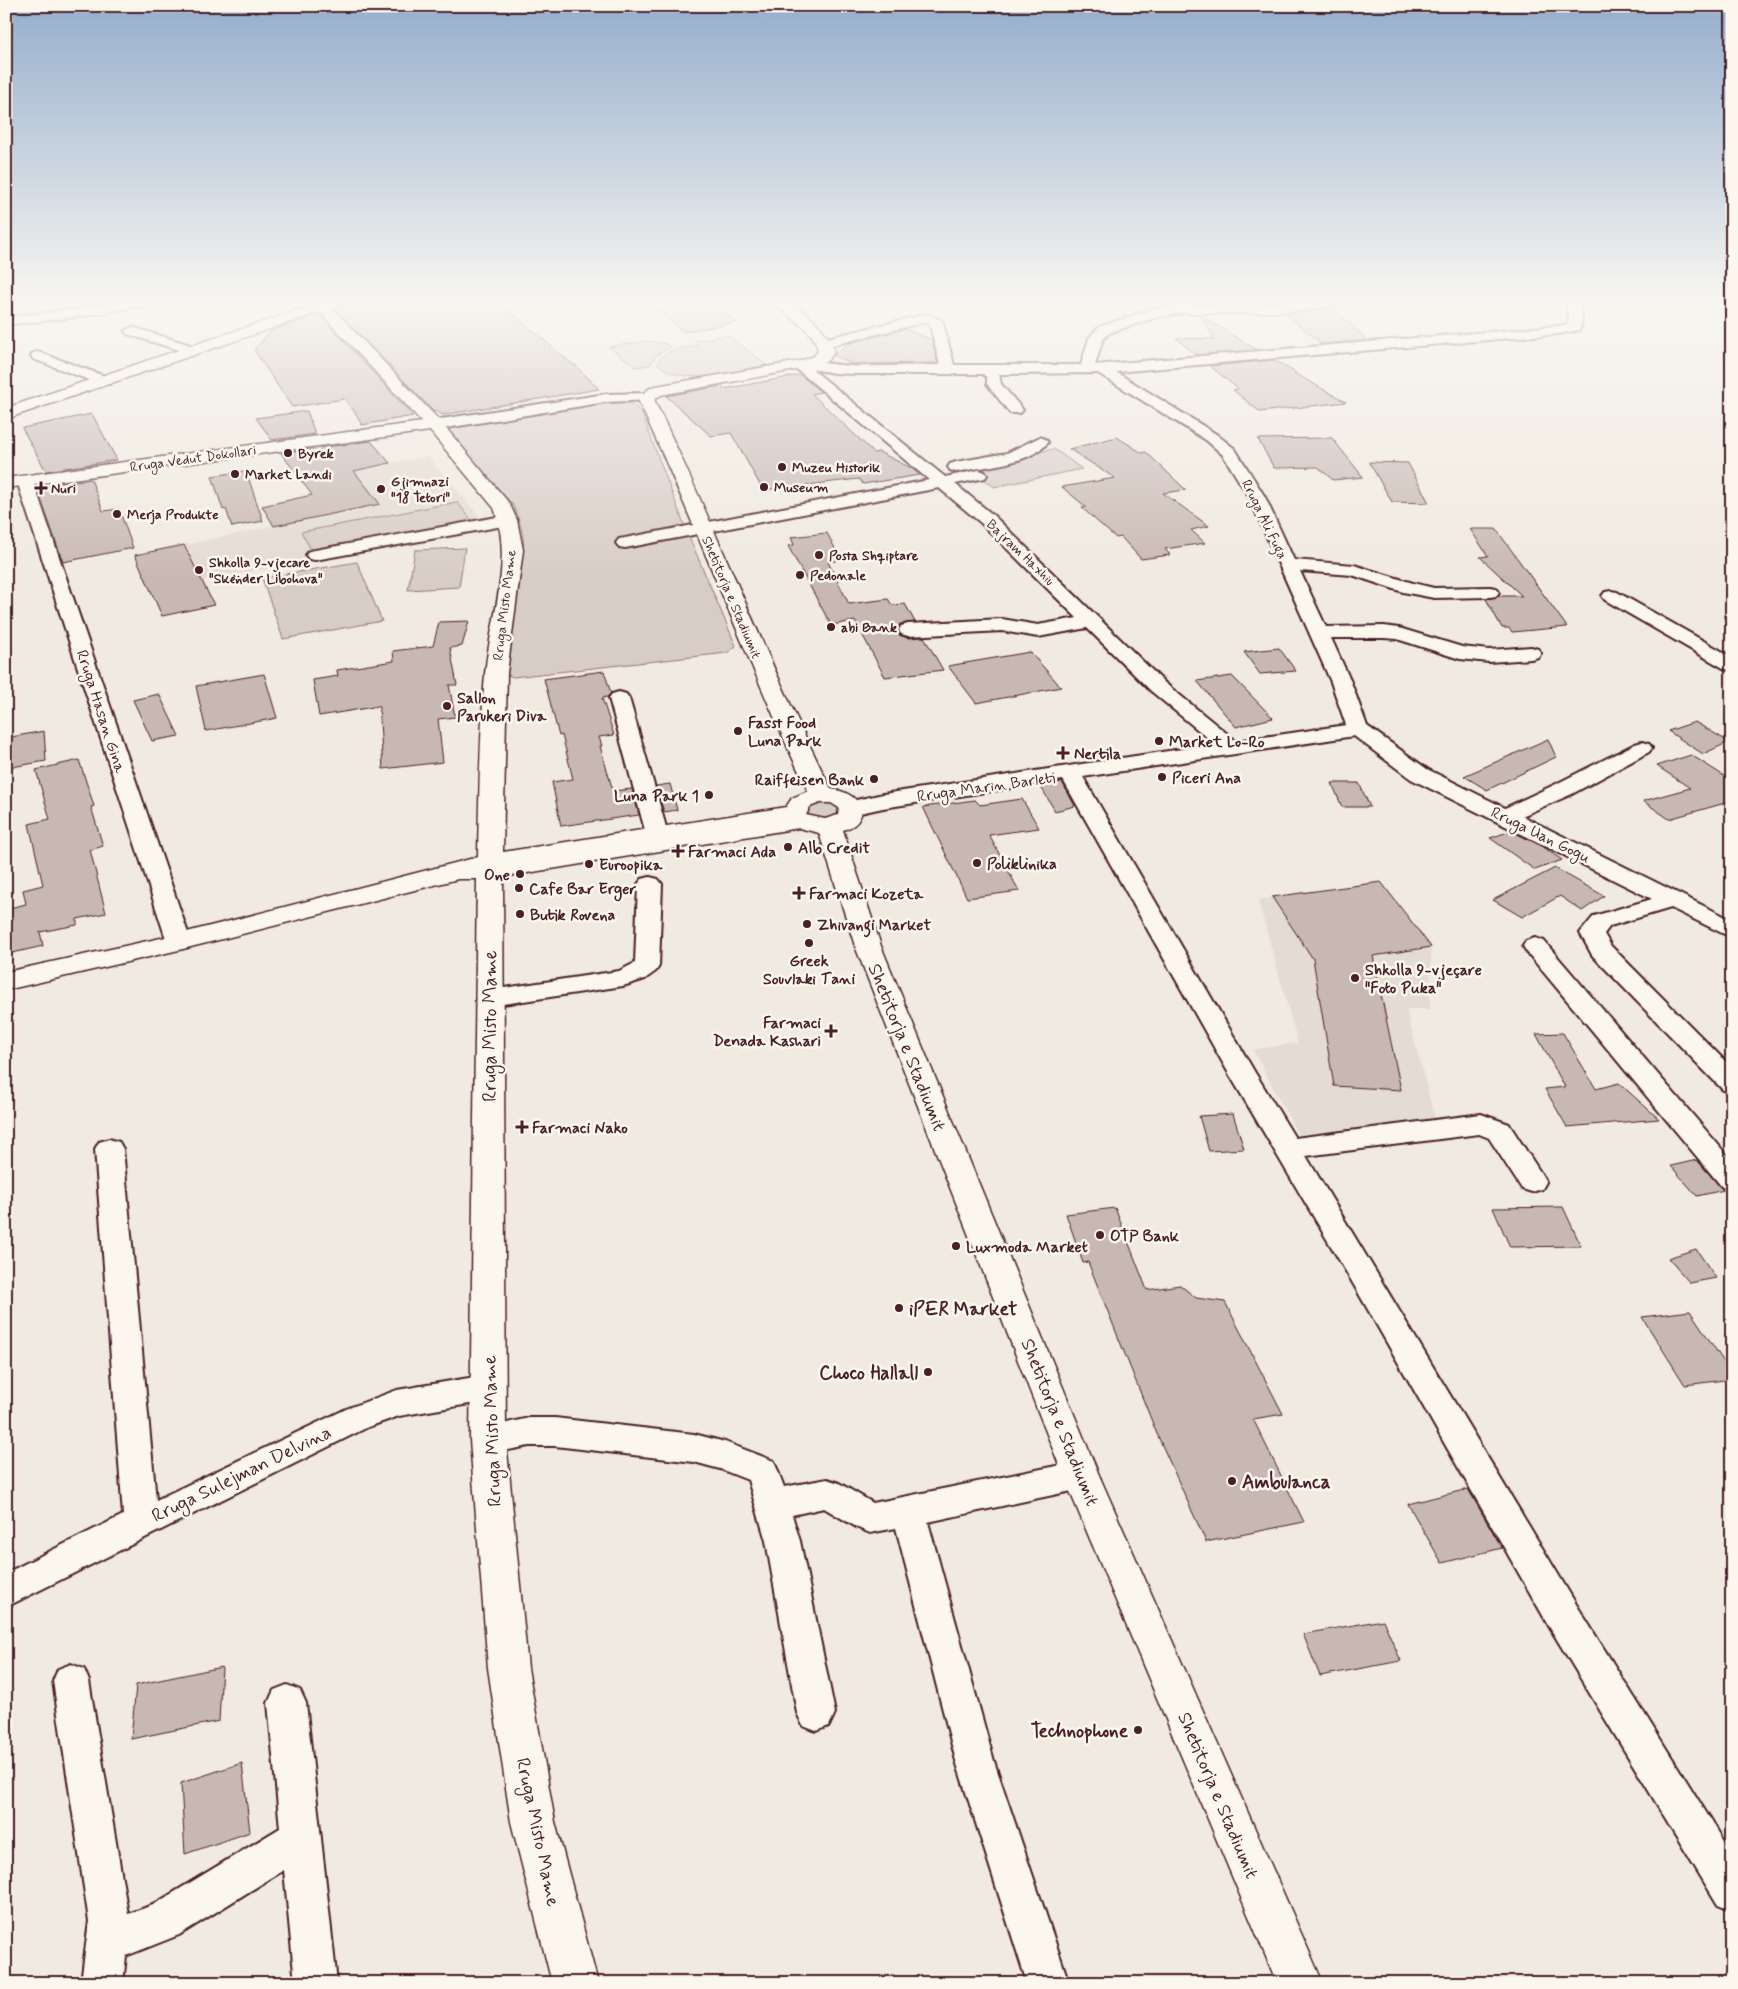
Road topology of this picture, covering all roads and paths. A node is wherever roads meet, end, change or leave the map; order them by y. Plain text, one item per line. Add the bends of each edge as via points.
1 (70, 393) edge
2 (404, 393) edge
3 (654, 393) edge
4 (837, 393) edge
5 (1001, 393) edge
6 (1135, 393) edge
7 (647, 397) junction
8 (1015, 410) dead end
9 (6, 414) edge
10 (434, 425) junction
11 (1040, 442) dead end
12 (979, 475) dead end
13 (935, 477) junction
14 (16, 482) edge
15 (508, 520) junction
16 (702, 530) junction
17 (626, 544) dead end
18 (315, 555) dead end
19 (1288, 565) junction
20 (1490, 592) dead end
21 (1610, 596) dead end
22 (1092, 621) junction
23 (908, 630) dead end
24 (1319, 633) junction
25 (1531, 653) dead end
26 (1732, 665) edge
27 (619, 698) dead end
28 (1358, 729) junction
29 (1232, 748) junction
30 (1642, 748) dead end
31 (1070, 773) junction
32 (819, 813) junction
33 (1505, 816) junction
34 (657, 834) junction
35 (479, 868) junction
36 (650, 884) dead end
37 (1672, 900) junction
38 (1732, 929) edge
39 (179, 942) junction
40 (1536, 946) dead end
41 (6, 980) edge
42 (490, 998) junction
43 (1732, 1084) edge
44 (110, 1149) dead end
45 (1287, 1149) junction
46 (1729, 1172) edge
47 (1532, 1182) dead end
48 (488, 1388) junction
49 (488, 1440) junction
50 (1081, 1475) junction
51 (772, 1504) junction
52 (908, 1511) junction
53 (141, 1523) junction
54 (6, 1591) edge
55 (71, 1681) dead end
56 (288, 1703) dead end
57 (816, 1713) dead end
58 (302, 1837) junction
59 (1732, 1892) edge
60 (106, 1943) junction
61 (102, 1983) edge
62 (316, 1983) edge
63 (575, 1983) edge
64 (1048, 1983) edge
65 (1300, 1983) edge

1 - 9 main road
2 - 10 main road, Rruga Misto Mame
3 - 7 main road
4 - 13 street, Bajram Haxhiu
5 - 8 street
6 - 19 street, Rruga Ali Fuga via 1211,437 1229,452 1257,498
7 - 10 street, Rruga Vedut Dokollari via 606,398
7 - 16 main road, Shetitorja e Stadiumit
10 - 14 main road, Rruga Vedut Dokollari
10 - 15 main road, Rruga Misto Mame via 503,507
11 - 13 street via 1021,453
12 - 13 street
13 - 16 street
13 - 22 street, Bajram Haxhiu via 987,519
14 - 39 street, Rruga Hasan Gina
15 - 18 street
15 - 35 main road, Rruga Misto Mame via 513,550 496,673
16 - 17 street
16 - 32 main road, Shetitorja e Stadiumit via 786,722 815,779
19 - 20 street via 1354,570 1434,593
19 - 24 street, Rruga Ali Fuga
21 - 26 street
22 - 23 street via 1038,631 1002,625
22 - 29 street, Bajram Haxhiu via 1158,687
24 - 25 street via 1399,634 1460,654
24 - 28 street, Rruga Ali Fuga
27 - 34 street
28 - 29 street, Rruga Marin Barleti
28 - 33 street, Rruga Uan Gogu via 1419,774
29 - 31 street, Rruga Marin Barleti
30 - 33 street
31 - 32 street, Rruga Marin Barleti
31 - 45 street
32 - 34 main road
32 - 35 main road
32 - 50 main road, Shetitorja e Stadiumit via 868,946
33 - 37 street, Rruga Uan Gogu
34 - 35 main road
35 - 39 main road
35 - 42 main road, Rruga Misto Mame
36 - 42 street via 647,966 623,978
37 - 38 street, Rruga Uan Gogu
37 - 43 street via 1602,921 1592,933 1601,950
39 - 41 main road
40 - 46 street
42 - 48 main road, Rruga Misto Mame
44 - 53 street
45 - 47 street via 1481,1124 1499,1131
45 - 59 street via 1563,1616
48 - 49 main road, Rruga Misto Mame
48 - 53 street, Rruga Sulejman Delvina via 397,1403 356,1418
49 - 51 street via 529,1432 555,1432 694,1448 762,1471
49 - 63 main road, Rruga Misto Mame via 509,1678 533,1822
50 - 52 street
50 - 65 main road, Shetitorja e Stadiumit
51 - 52 street via 827,1493 870,1518
51 - 57 street
52 - 64 street via 975,1761
53 - 54 street, Rruga Sulejman Delvina
55 - 60 street via 109,1921
56 - 58 street
58 - 60 street via 164,1921
58 - 62 street
60 - 61 street

